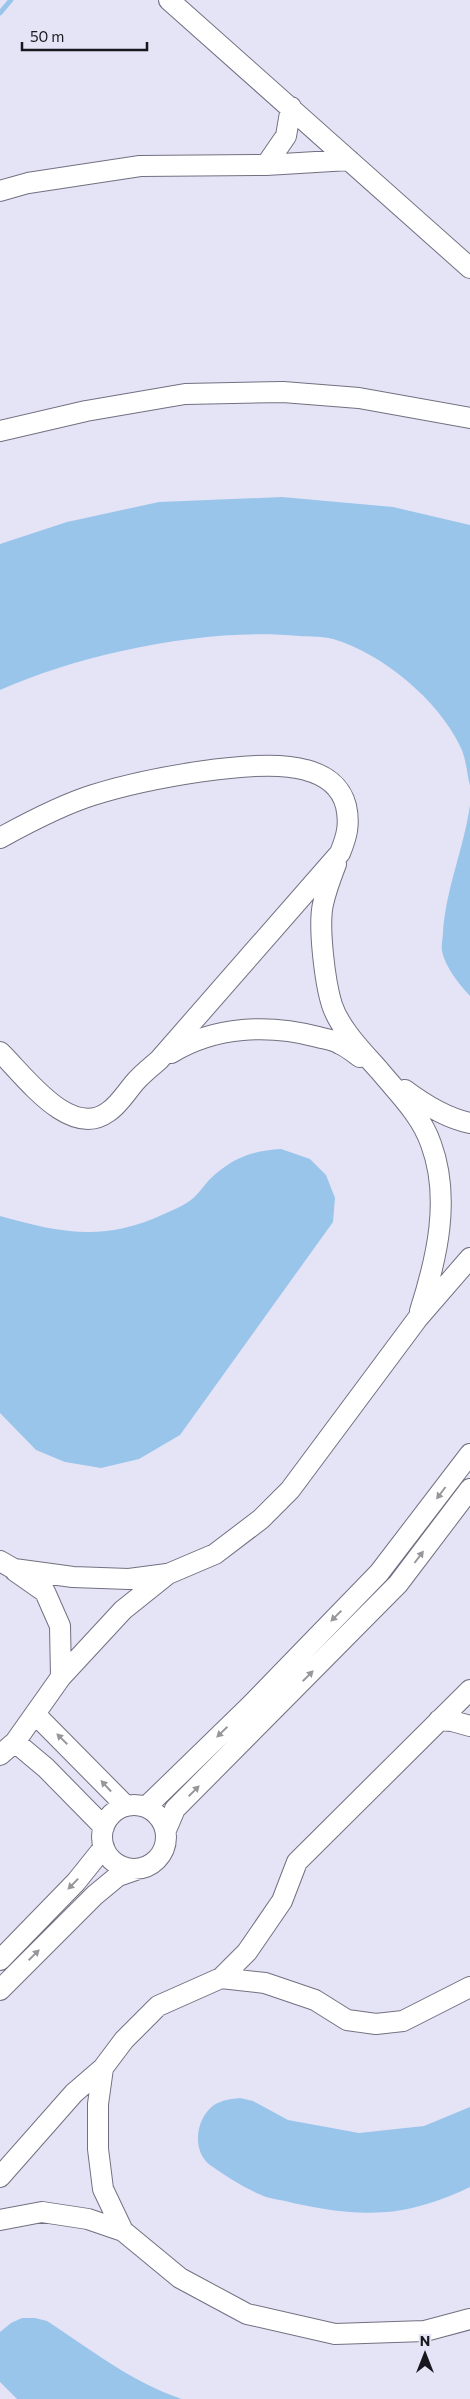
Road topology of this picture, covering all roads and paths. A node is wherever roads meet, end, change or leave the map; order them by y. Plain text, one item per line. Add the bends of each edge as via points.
1 (151, 0) edge
2 (155, 0) edge
3 (169, 0) edge
4 (291, 107) junction
5 (349, 160) junction
6 (266, 165) junction
7 (0, 191) edge
8 (470, 268) edge
9 (470, 418) edge
10 (0, 431) edge
11 (0, 838) edge
12 (340, 853) junction
13 (0, 1052) edge
14 (159, 1060) junction
15 (377, 1068) junction
16 (470, 1122) edge
17 (470, 1258) edge
18 (418, 1318) junction
19 (470, 1454) edge
20 (470, 1489) edge
21 (7, 1565) edge
22 (168, 1574) junction
23 (61, 1677) junction
24 (470, 1690) edge
25 (35, 1714) junction
26 (440, 1720) junction
27 (470, 1726) edge
28 (15, 1742) junction
29 (0, 1755) edge
30 (126, 1806) junction
31 (146, 1807) junction
32 (104, 1827) junction
33 (166, 1830) junction
34 (104, 1847) junction
35 (148, 1866) junction
36 (0, 1960) edge
37 (221, 1978) junction
38 (470, 1987) edge
39 (0, 1990) edge
40 (103, 2068) junction
41 (0, 2176) edge
42 (0, 2220) edge
43 (123, 2231) junction
44 (470, 2319) edge

1 - 2 street
3 - 4 street
4 - 5 street
4 - 6 street via 286,136
5 - 6 street
5 - 8 street
6 - 7 street via 140,166 28,182
9 - 10 street via 359,398 283,392 185,394 86,411
11 - 12 street via 26,823 93,796 171,778 249,766 279,766 306,770 327,779 343,794 349,828
12 - 14 street
12 - 15 street via 322,906 322,932 332,1006 346,1030
13 - 14 street via 47,1100 67,1115 87,1119 107,1113
14 - 15 street via 188,1042 226,1032 264,1028 339,1043
15 - 16 street via 422,1103 456,1120
15 - 18 street via 418,1116 437,1167 441,1220 437,1254
17 - 18 street
18 - 22 street via 290,1490 261,1519 215,1554
19 -> 31 street via 379,1573
33 -> 20 street via 175,1809 398,1584
21 - 22 street via 73,1577 129,1580
21 - 23 street via 45,1592 60,1626
22 - 23 street via 122,1610
23 - 25 street
24 - 26 street
25 - 28 street
30 -> 25 street
26 - 27 street
26 - 37 street via 297,1862 282,1901 247,1952
28 - 29 street
28 - 32 street via 46,1768
30 - 31 street
30 - 32 street via 116,1810
31 - 33 street via 162,1820
32 - 34 street
33 - 35 street via 163,1851
34 - 35 street via 109,1856 127,1868
34 -> 36 street via 76,1882
39 -> 35 street via 95,1895 118,1876
37 - 38 street via 266,1983 315,2000 347,2020 376,2024 403,2021
37 - 40 street via 158,2006 124,2040
40 - 41 street via 74,2093
40 - 43 street via 98,2104 98,2149 103,2189
42 - 43 street via 42,2212 88,2219
43 - 44 street via 180,2278 247,2314 335,2334 425,2331

